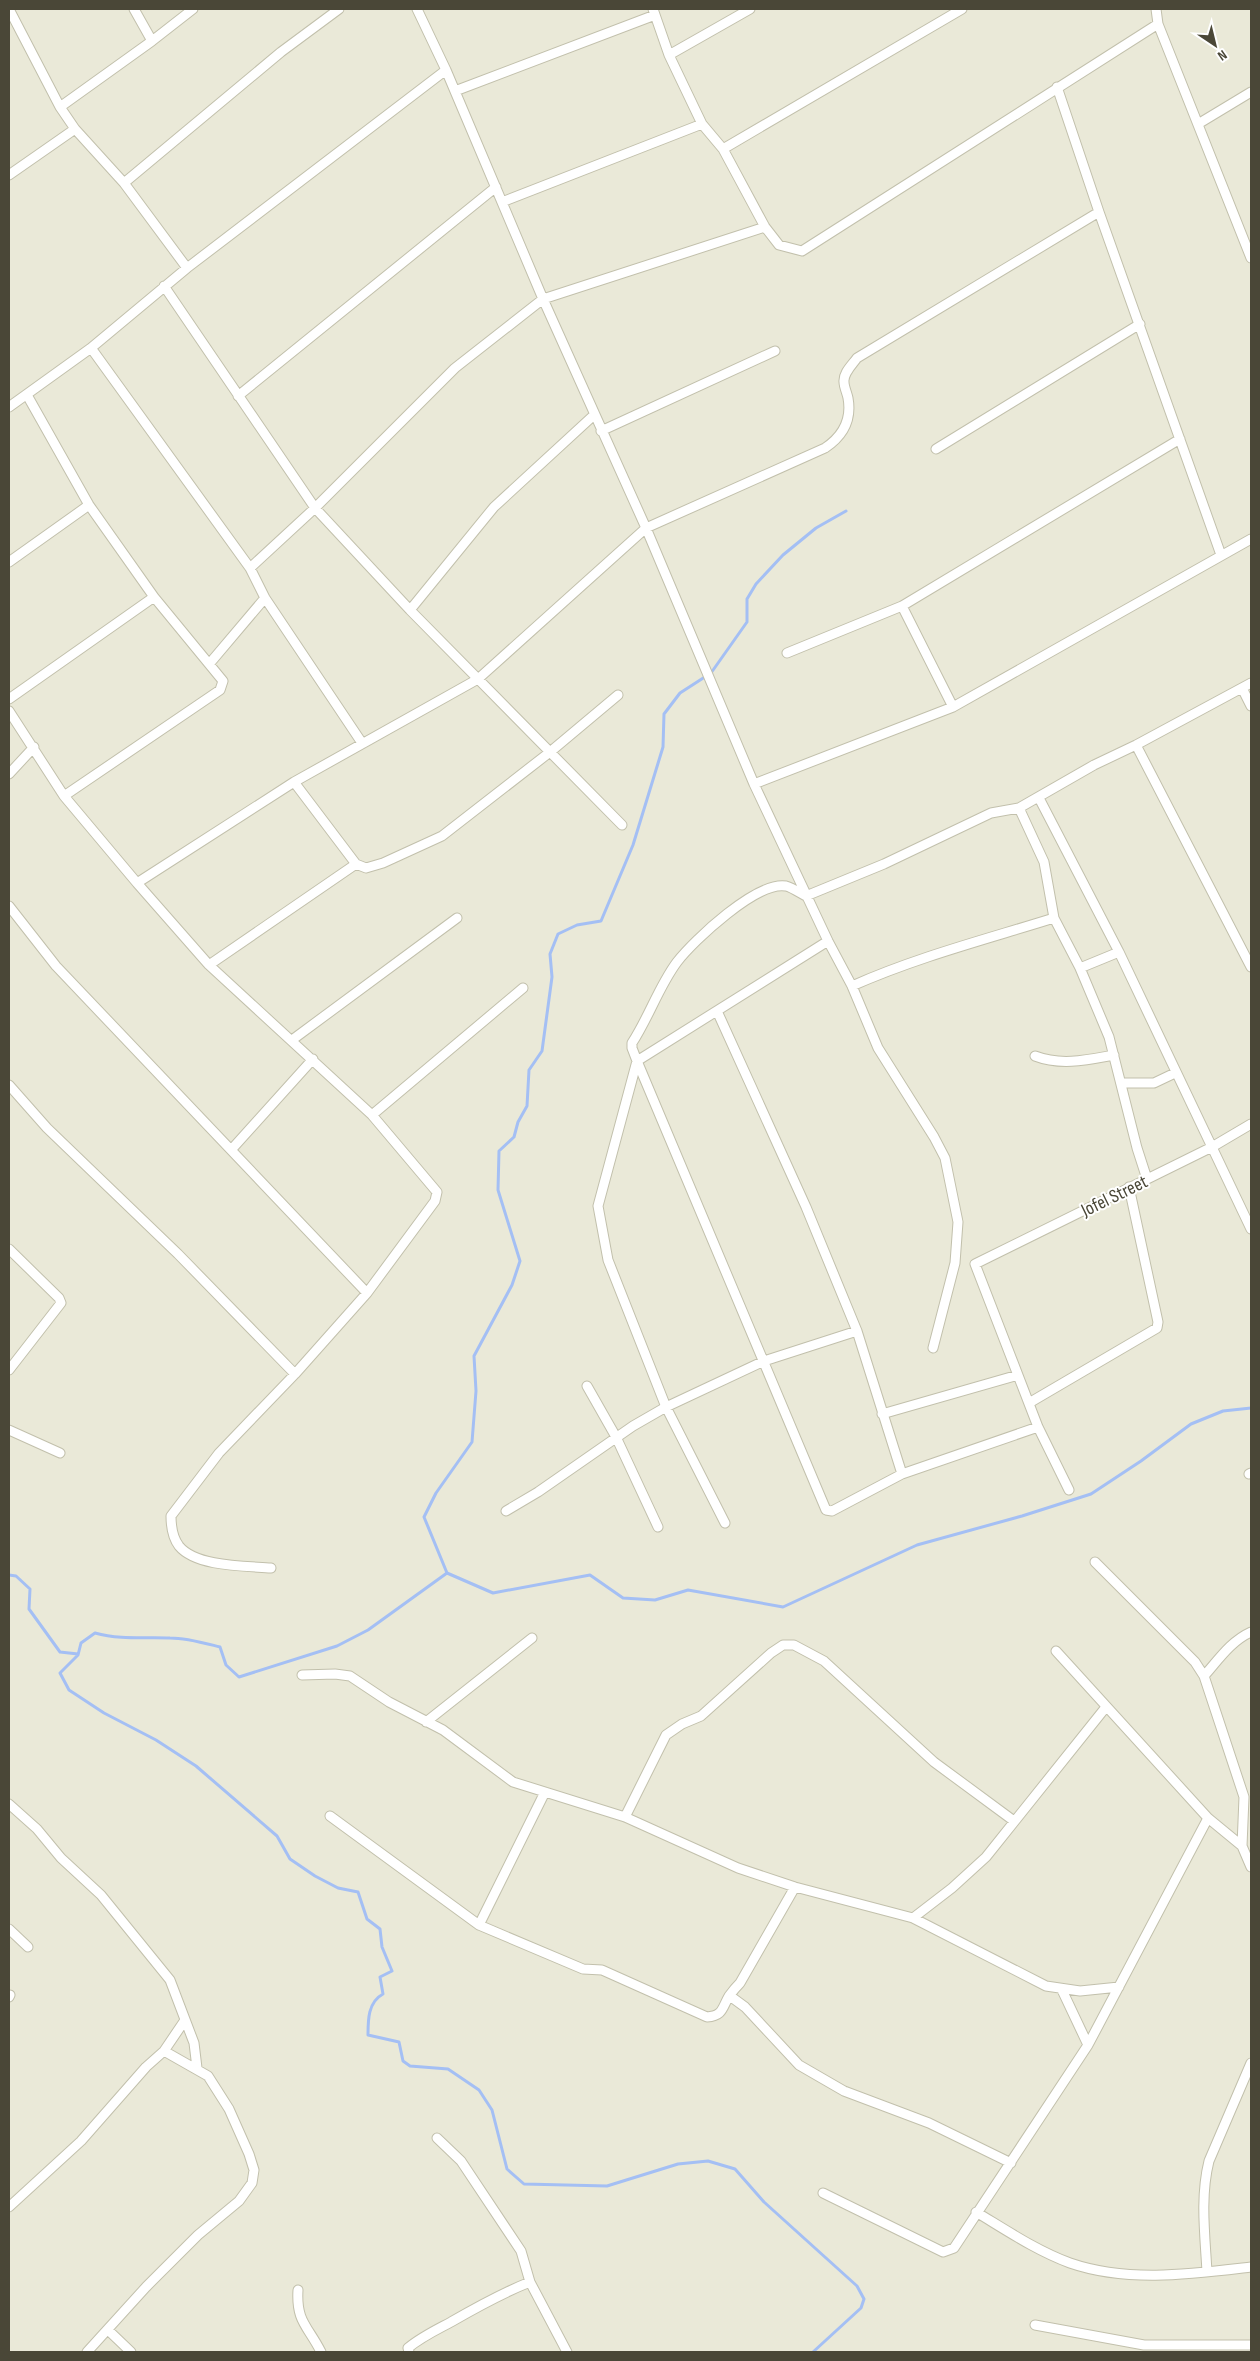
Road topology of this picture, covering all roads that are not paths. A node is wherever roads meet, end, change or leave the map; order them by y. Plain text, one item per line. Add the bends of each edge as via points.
1 (9, 9) edge
2 (134, 9) edge
3 (193, 9) edge
4 (339, 9) edge
5 (417, 9) edge
6 (750, 9) edge
7 (962, 9) edge
8 (1156, 9) edge
9 (654, 12) edge
10 (1158, 24) junction
11 (152, 41) junction
12 (669, 55) junction
13 (446, 70) junction
14 (1057, 87) junction
15 (455, 92) junction
16 (1251, 92) edge
17 (60, 107) junction
18 (702, 124) junction
19 (1198, 124) junction
20 (75, 129) junction
21 (723, 149) junction
22 (9, 175) edge
23 (124, 183) junction
24 (496, 187) junction
25 (502, 202) junction
26 (1098, 212) junction
27 (765, 226) junction
28 (1249, 245) edge
29 (1251, 258) edge
30 (186, 268) junction
31 (164, 286) junction
32 (543, 299) junction
33 (1140, 324) junction
34 (92, 348) junction
35 (775, 351) dead end
36 (27, 395) junction
37 (238, 396) junction
38 (9, 407) edge
39 (594, 415) junction
40 (602, 431) junction
41 (1180, 439) junction
42 (936, 449) dead end
43 (89, 505) junction
44 (315, 508) junction
45 (646, 528) junction
46 (1251, 539) edge
47 (1220, 555) junction
48 (9, 562) edge
49 (250, 568) junction
50 (154, 597) junction
51 (265, 598) junction
52 (902, 606) junction
53 (410, 610) junction
54 (787, 653) dead end
55 (210, 663) junction
56 (478, 679) junction
57 (1251, 683) edge
58 (1242, 688) junction
59 (618, 695) dead end
60 (9, 699) edge
61 (1251, 706) edge
62 (953, 707) junction
63 (9, 711) edge
64 (362, 743) junction
65 (1136, 745) junction
66 (34, 748) junction
67 (550, 752) junction
68 (9, 774) edge
69 (294, 782) junction
70 (754, 784) junction
71 (64, 796) junction
72 (1038, 798) junction
73 (1019, 808) junction
74 (622, 825) dead end
75 (356, 864) junction
76 (136, 883) junction
77 (806, 896) junction
78 (9, 906) edge
79 (457, 918) dead end
80 (1054, 918) junction
81 (828, 941) junction
82 (1119, 952) junction
83 (210, 965) junction
84 (1251, 967) edge
85 (1080, 968) junction
86 (852, 986) junction
87 (523, 988) dead end
88 (717, 1011) junction
89 (292, 1040) junction
90 (1035, 1056) dead end
91 (1114, 1056) junction
92 (313, 1059) junction
93 (637, 1061) junction
94 (1175, 1073) junction
95 (1121, 1083) junction
96 (9, 1085) edge
97 (372, 1115) junction
98 (1251, 1124) edge
99 (1212, 1146) junction
100 (231, 1150) junction
101 (1147, 1179) junction
102 (1129, 1187) junction
103 (1251, 1229) edge
104 (9, 1249) edge
105 (367, 1293) junction
106 (857, 1331) junction
107 (933, 1348) dead end
108 (764, 1361) junction
109 (9, 1370) edge
110 (295, 1374) junction
111 (1018, 1375) junction
112 (587, 1386) dead end
113 (1029, 1404) junction
114 (666, 1407) junction
115 (882, 1414) junction
116 (1038, 1427) junction
117 (9, 1430) edge
118 (616, 1437) junction
119 (60, 1453) dead end
120 (902, 1474) junction
121 (1069, 1490) dead end
122 (506, 1511) dead end
123 (725, 1523) dead end
124 (658, 1527) dead end
125 (1095, 1562) dead end
126 (271, 1568) dead end
127 (1251, 1632) edge
128 (532, 1638) dead end
129 (1056, 1651) dead end
130 (302, 1675) dead end
131 (1204, 1676) junction
132 (1106, 1707) junction
133 (426, 1722) junction
134 (545, 1792) junction
135 (9, 1806) edge
136 (330, 1816) dead end
137 (625, 1817) junction
138 (1208, 1818) junction
139 (1014, 1821) junction
140 (1247, 1830) edge
141 (1242, 1846) junction
142 (1251, 1867) edge
143 (795, 1887) junction
144 (913, 1918) junction
145 (479, 1925) junction
146 (9, 1929) edge
147 (28, 1947) dead end
148 (1119, 1987) junction
149 (1062, 1990) junction
150 (730, 1996) junction
151 (185, 2020) junction
152 (1088, 2046) junction
153 (164, 2051) junction
154 (1251, 2063) edge
155 (197, 2068) junction
156 (437, 2138) dead end
157 (1011, 2163) junction
158 (823, 2192) dead end
159 (9, 2207) edge
160 (976, 2212) junction
161 (1251, 2267) edge
162 (1207, 2272) junction
163 (530, 2282) junction
164 (298, 2290) dead end
165 (1036, 2325) dead end
166 (108, 2330) junction
167 (1251, 2345) edge
168 (87, 2352) edge
169 (131, 2352) edge
170 (321, 2352) edge
171 (409, 2352) edge
172 (567, 2352) edge

1 - 17 street
2 - 11 street
3 - 11 street
4 - 23 street via 281,52
5 - 13 street
6 - 12 street
7 - 21 street
8 - 10 street
9 - 12 street
9 - 15 street
10 - 14 street
10 - 19 street
11 - 17 street
12 - 18 street
13 - 15 street
13 - 30 street
14 - 26 street
14 - 27 street via 802,251 779,246
15 - 24 street
16 - 19 street
17 - 20 street
18 - 21 street
18 - 25 street
19 - 28 street
20 - 22 street
20 - 23 street
21 - 27 street
23 - 30 street
24 - 25 street
24 - 37 street
25 - 32 street
26 - 33 street
26 - 45 street via 857,358 846,372 844,381 849,417 844,432 835,442
27 - 32 street
28 - 29 street
30 - 31 street
31 - 34 street
31 - 37 street
32 - 39 street
32 - 44 street via 455,368
33 - 41 street
33 - 42 street
34 - 36 street
34 - 49 street
35 - 40 street
36 - 38 street
36 - 43 street
37 - 44 street
39 - 40 street
39 - 53 street via 494,507
40 - 45 street
41 - 47 street
41 - 52 street
43 - 48 street
43 - 50 street
44 - 49 street
44 - 53 street
45 - 56 street
45 - 70 street
46 - 47 street
47 - 62 street
49 - 51 street
50 - 55 street
50 - 60 street
51 - 55 street
51 - 64 street
52 - 54 street
52 - 62 street
53 - 56 street
55 - 71 street via 223,681 220,690
56 - 64 street
56 - 67 street
57 - 58 street
58 - 61 street
58 - 65 street
59 - 67 street
62 - 70 street
63 - 66 street
64 - 69 street
65 - 72 street
65 - 84 street
66 - 68 street
66 - 71 street
67 - 74 street
67 - 75 street via 442,836 383,863 366,868
69 - 75 street
69 - 76 street
70 - 77 street
71 - 76 street
72 - 73 street
72 - 82 street
73 - 77 street via 991,812 884,864
73 - 80 street via 1044,862
75 - 83 street
76 - 83 street
77 - 81 street
77 - 93 street via 786,886 760,892 703,934 677,962 632,1043
78 - 100 street via 56,966
79 - 89 street
80 - 85 street
80 - 86 street via 923,959
81 - 86 street
81 - 88 street
82 - 85 street
82 - 94 street
83 - 89 street
85 - 91 street
86 - 107 street via 878,1048 946,1158 958,1222 955,1263
87 - 97 street
88 - 93 street
88 - 106 street via 806,1207
89 - 92 street
90 - 91 street via 1051,1062
91 - 95 street
92 - 97 street
92 - 100 street
93 - 108 street
93 - 114 street via 598,1206 608,1260
94 - 95 street via 1154,1083
94 - 99 street
95 - 101 street
96 - 110 street via 47,1128 178,1254
97 - 105 street via 438,1196
98 - 99 street, Jofel Street
99 - 101 street, Jofel Street
99 - 103 street
100 - 105 street
101 - 102 street, Jofel Street
102 - 111 street, Jofel Street via 976,1264
102 - 113 street via 1157,1328
104 - 109 street via 60,1298 60,1303
105 - 110 street
106 - 108 street
106 - 115 street
108 - 114 street
108 - 120 street via 826,1510 832,1511
110 - 126 street via 219,1453 171,1516 171,1527 178,1545 188,1553 208,1562
111 - 113 street
111 - 115 street
112 - 118 street
113 - 116 street
114 - 118 street
114 - 123 street
115 - 120 street
116 - 120 street
116 - 121 street
117 - 119 street
118 - 122 street
118 - 124 street
125 - 131 street via 1195,1662
127 - 131 street via 1231,1645
128 - 133 street
129 - 132 street
130 - 133 street via 350,1676
131 - 140 street via 1244,1797
132 - 138 street
132 - 139 street
133 - 134 street via 443,1730 513,1782
134 - 137 street
134 - 145 street
135 - 151 street via 37,1829 137,1937 170,1980
136 - 145 street
137 - 139 street via 666,1736 701,1716 771,1653 783,1645 794,1645 824,1661 934,1762
137 - 143 street via 738,1868
138 - 141 street
138 - 148 street
139 - 144 street via 986,1857
140 - 141 street
141 - 142 street
143 - 144 street
143 - 150 street
144 - 149 street via 1046,1986
145 - 150 street via 582,1969 602,1970 707,2017 722,2012
146 - 147 street
148 - 149 street
148 - 152 street
149 - 152 street
150 - 157 street via 745,2007 799,2066 844,2091 928,2123
151 - 153 street
151 - 155 street via 194,2043
152 - 157 street
153 - 155 street
153 - 159 street via 146,2067 81,2142
154 - 162 street via 1205,2177
155 - 166 street via 208,2076 232,2116 254,2170 252,2183 239,2201 198,2235
156 - 163 street via 461,2160 521,2251
157 - 160 street
158 - 160 street via 943,2252 954,2248
160 - 162 street via 1070,2263 1125,2276
161 - 162 street
163 - 171 street via 499,2294 440,2328 408,2348
163 - 172 street
164 - 170 street via 300,2318
165 - 167 street via 1144,2345
166 - 168 street
166 - 169 street

